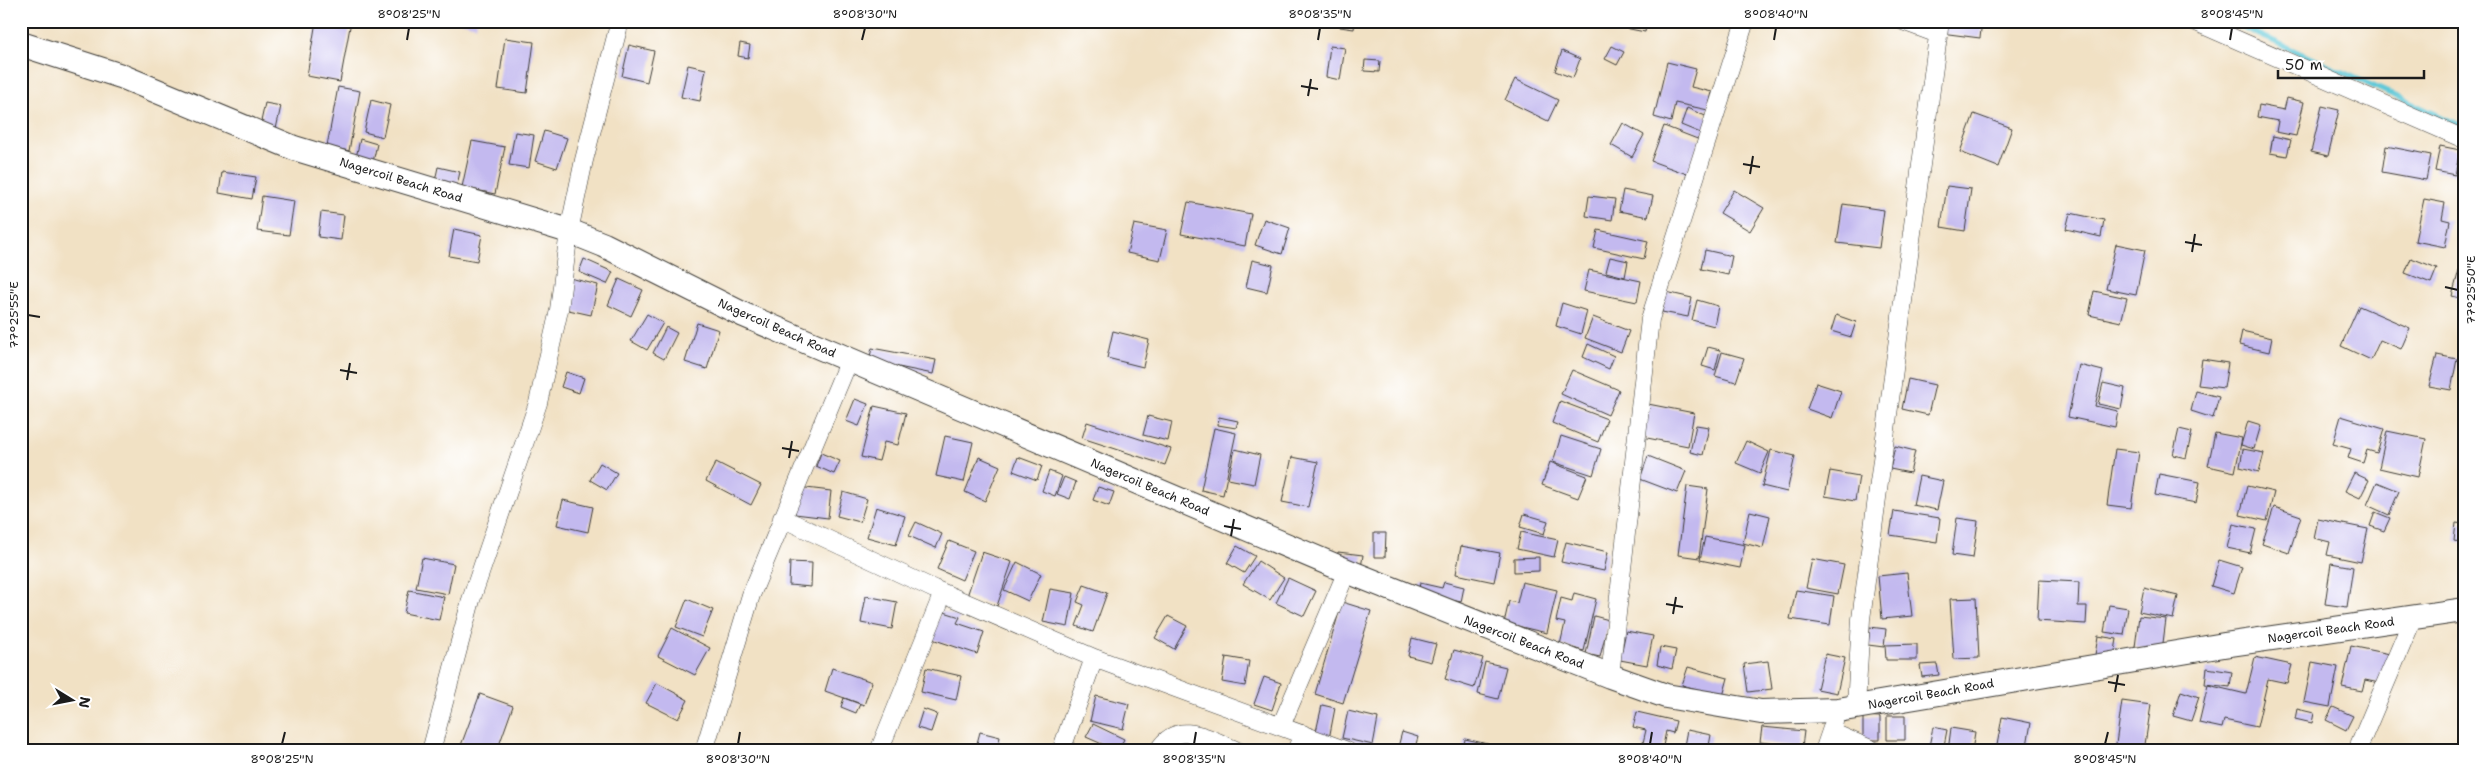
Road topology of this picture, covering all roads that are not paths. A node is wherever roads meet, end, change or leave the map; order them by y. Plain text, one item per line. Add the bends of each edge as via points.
1 (620, 21) edge
2 (1745, 21) edge
3 (1902, 21) edge
4 (2194, 21) edge
5 (1939, 28) edge
6 (21, 44) edge
7 (2464, 139) edge
8 (569, 231) junction
9 (849, 360) junction
10 (782, 518) junction
11 (1347, 571) junction
12 (943, 593) junction
13 (2464, 610) edge
14 (2413, 618) junction
15 (1094, 658) junction
16 (1610, 676) junction
17 (1841, 716) junction
18 (1281, 726) junction
19 (1303, 734) junction
20 (431, 751) edge
21 (704, 751) edge
22 (879, 751) edge
23 (1061, 751) edge
24 (1158, 751) edge
25 (1238, 751) edge
26 (1296, 751) edge
27 (1347, 751) edge
28 (1824, 751) edge
29 (1875, 751) edge
30 (2357, 751) edge

1 - 8 street
2 - 16 street via 1650,319
3 - 5 street
4 - 7 street
5 - 17 street via 1861,619
6 - 8 main road, Nagercoil Beach Road via 121,76 294,148
8 - 9 main road, Nagercoil Beach Road via 604,245 744,315
8 - 20 street via 559,310 538,403 471,600
9 - 10 street
9 - 11 main road, Nagercoil Beach Road
10 - 12 street
10 - 21 street via 751,595
11 - 16 main road, Nagercoil Beach Road
11 - 18 street
12 - 15 street
12 - 22 street
13 - 14 main road, Nagercoil Beach Road
14 - 17 main road, Nagercoil Beach Road via 2224,645
14 - 30 street
15 - 18 street
15 - 23 street
16 - 17 main road, Nagercoil Beach Road via 1666,696 1762,712
17 - 28 street
17 - 29 street
18 - 19 street
19 - 26 street
19 - 27 street
24 - 25 street via 1172,734 1183,731

